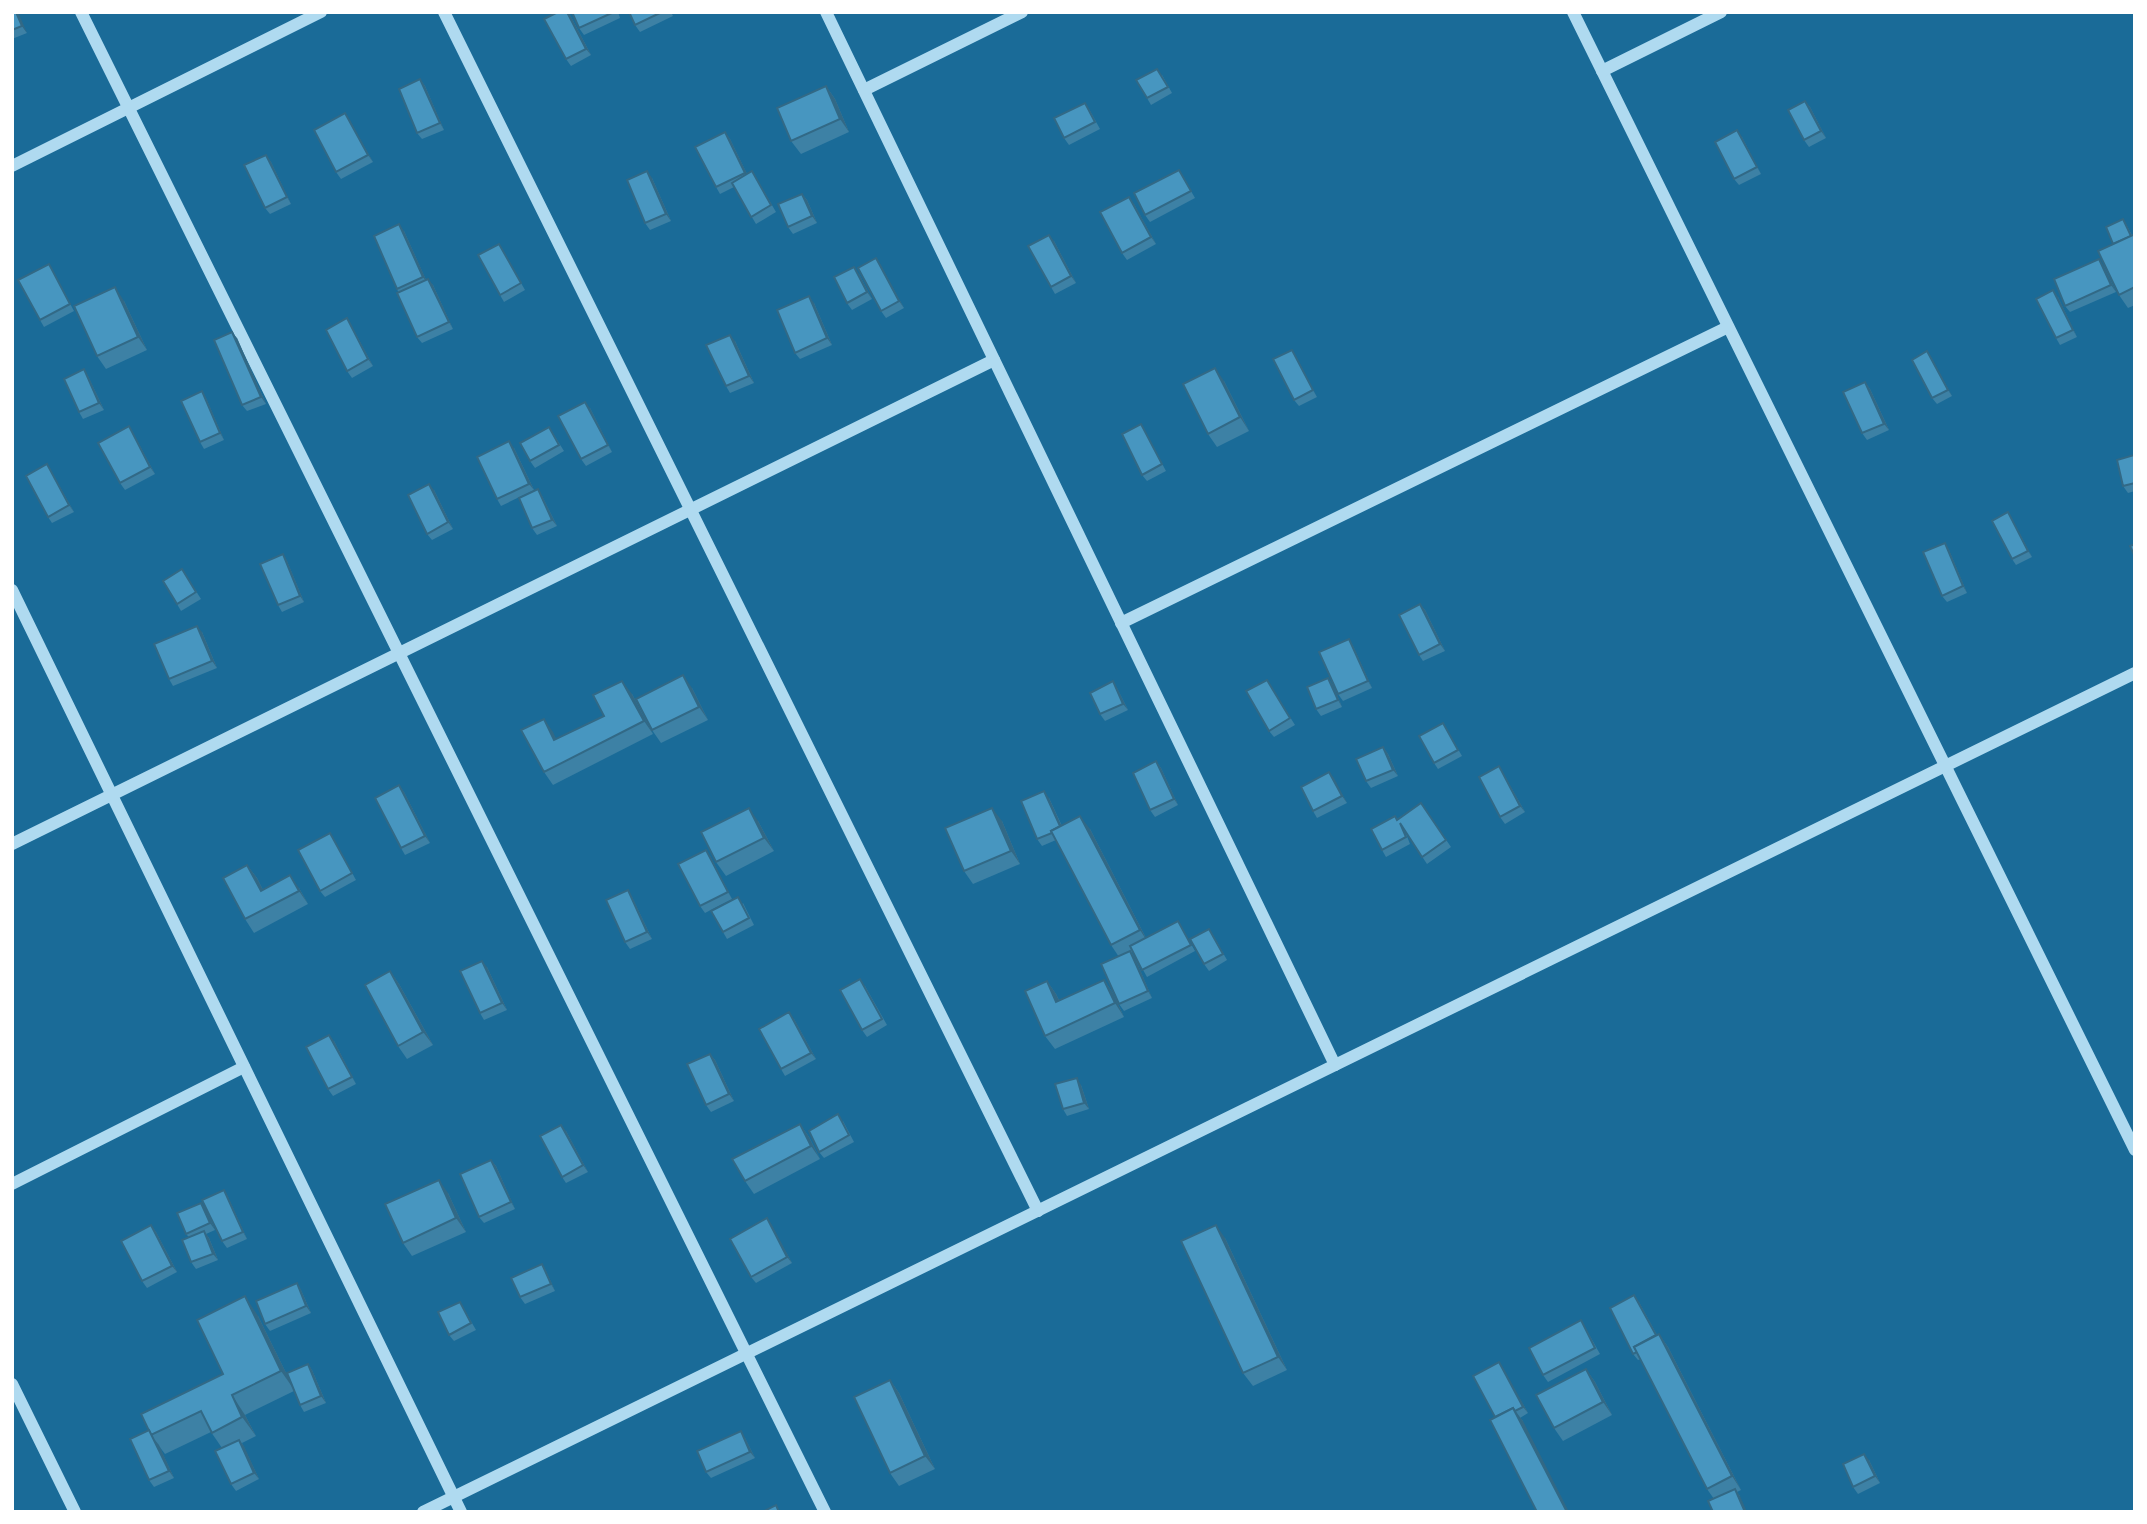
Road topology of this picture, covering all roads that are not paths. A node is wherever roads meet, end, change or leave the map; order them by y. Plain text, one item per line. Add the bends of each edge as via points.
1 (81, 12) edge
2 (321, 12) edge
3 (444, 12) edge
4 (826, 12) edge
5 (1022, 12) edge
6 (1573, 12) edge
7 (1721, 12) edge
8 (1602, 71) junction
9 (863, 90) junction
10 (129, 108) junction
11 (12, 166) edge
12 (1728, 327) junction
13 (994, 360) junction
14 (690, 509) junction
15 (12, 590) edge
16 (1121, 623) junction
17 (399, 652) junction
18 (2135, 673) edge
19 (1945, 766) junction
20 (111, 794) junction
21 (12, 844) edge
22 (1335, 1065) junction
23 (244, 1067) junction
24 (2135, 1150) edge
25 (12, 1184) edge
26 (1038, 1211) junction
27 (747, 1353) junction
28 (12, 1384) edge
29 (454, 1497) junction
30 (75, 1512) edge
31 (424, 1512) edge
32 (461, 1512) edge
33 (825, 1512) edge

1 - 10 street
2 - 10 street
3 - 14 street
4 - 9 street
5 - 9 street
6 - 8 street
7 - 8 street
8 - 12 street
9 - 13 street
10 - 11 street
10 - 17 street
12 - 16 street
12 - 19 street
13 - 14 street
13 - 16 street
14 - 17 street
14 - 26 street
15 - 20 street
16 - 22 street
17 - 20 street
17 - 27 street
18 - 19 street
19 - 22 street
19 - 24 street
20 - 21 street
20 - 23 street
22 - 26 street
23 - 25 street
23 - 29 street
26 - 27 street
27 - 29 street
27 - 33 street
28 - 30 street
29 - 31 street
29 - 32 street

